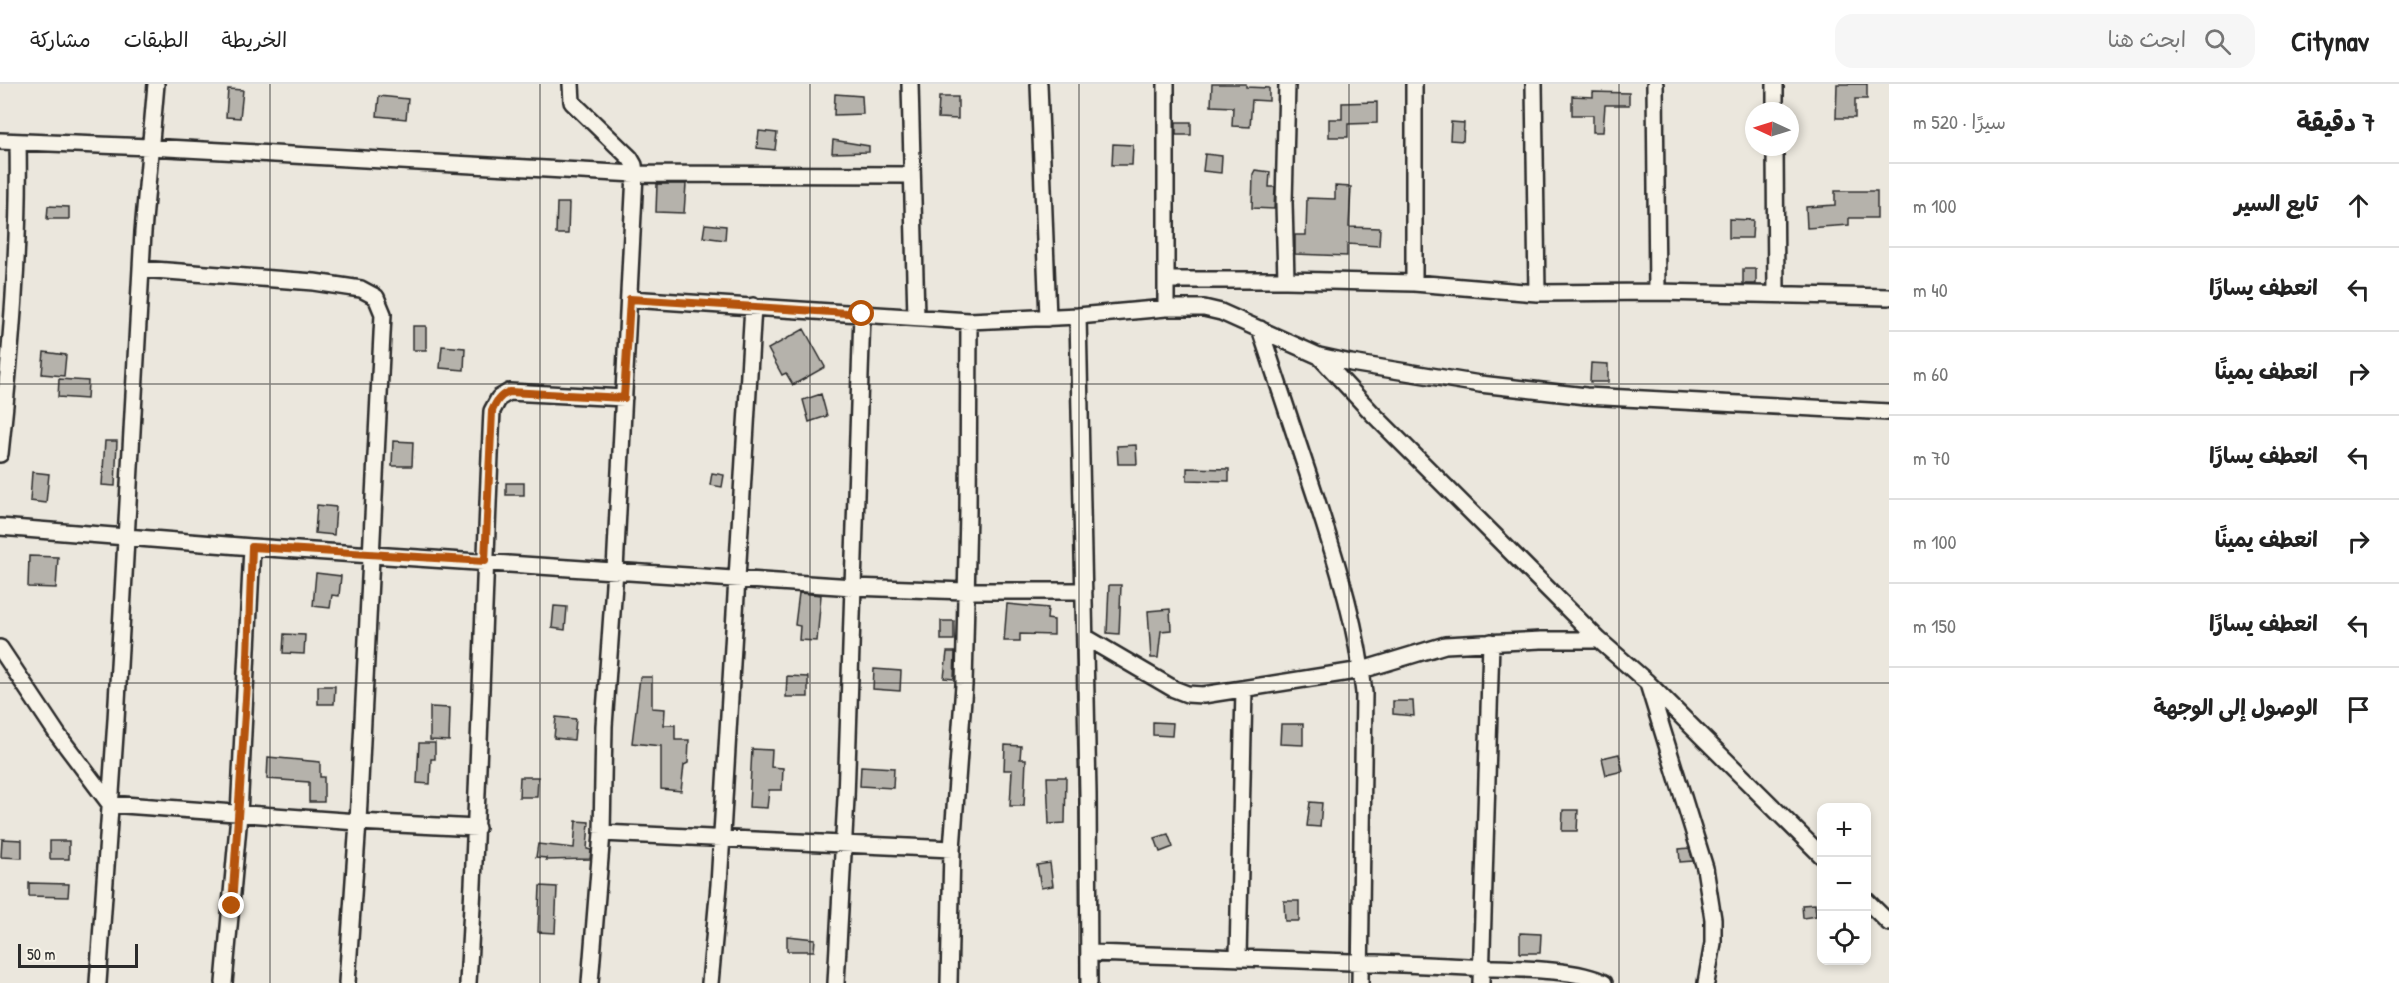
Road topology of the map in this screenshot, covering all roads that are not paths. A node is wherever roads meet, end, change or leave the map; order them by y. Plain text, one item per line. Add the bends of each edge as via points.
1 (156, 84) edge
2 (571, 84) edge
3 (910, 84) edge
4 (1039, 84) edge
5 (1166, 84) edge
6 (1287, 84) edge
7 (1414, 84) edge
8 (1534, 84) edge
9 (1654, 84) edge
10 (1775, 84) edge
11 (1775, 102) edge
12 (0, 141) edge
13 (18, 142) junction
14 (149, 147) junction
15 (1775, 156) edge
16 (634, 174) junction
17 (912, 174) junction
18 (141, 269) junction
19 (1166, 280) junction
20 (1286, 280) junction
21 (1414, 283) junction
22 (1656, 292) junction
23 (1536, 293) junction
24 (1776, 294) junction
25 (1889, 297) edge
26 (630, 299) junction
27 (753, 306) junction
28 (1166, 308) junction
29 (862, 314) junction
30 (1078, 316) junction
31 (916, 318) junction
32 (1048, 318) junction
33 (969, 321) junction
34 (1260, 328) junction
35 (6, 336) edge
36 (1319, 356) junction
37 (624, 398) junction
38 (1889, 412) edge
39 (0, 454) edge
40 (0, 527) edge
41 (126, 535) junction
42 (252, 547) junction
43 (371, 553) junction
44 (485, 561) junction
45 (615, 570) junction
46 (736, 578) junction
47 (853, 586) junction
48 (966, 591) junction
49 (1084, 591) junction
50 (1085, 637) junction
51 (1599, 640) junction
52 (1491, 642) junction
53 (0, 648) edge
54 (1362, 670) junction
55 (1647, 682) junction
56 (1244, 689) junction
57 (110, 804) junction
58 (239, 815) junction
59 (358, 822) junction
60 (477, 828) junction
61 (602, 833) junction
62 (721, 839) junction
63 (844, 845) junction
64 (952, 849) junction
65 (1817, 852) edge
66 (1871, 905) edge
67 (1889, 923) edge
68 (1089, 953) junction
69 (1238, 957) junction
70 (1361, 962) junction
71 (1481, 975) edge
72 (98, 983) edge
73 (224, 983) edge
74 (347, 983) edge
75 (468, 983) edge
76 (590, 983) edge
77 (710, 983) edge
78 (836, 983) edge
79 (949, 983) edge
80 (1089, 983) edge
81 (1360, 983) edge
82 (1604, 983) edge
83 (1706, 983) edge

1 - 14 street
2 - 16 street via 572,102 630,158
3 - 17 street
4 - 32 street
5 - 19 street
6 - 20 street
7 - 21 street
8 - 23 street
9 - 22 street
10 - 11 street
12 - 13 street
13 - 14 street
13 - 35 street via 19,190
14 - 16 street
14 - 18 street
15 - 24 street
16 - 17 street
16 - 26 street
17 - 31 street
18 - 41 street
18 - 43 street via 314,282 361,289 376,297 383,314
19 - 20 street
19 - 28 street
20 - 21 street
21 - 23 street
22 - 23 street
22 - 24 street
24 - 25 street
26 - 27 street
26 - 37 street
27 - 29 street
27 - 46 street
28 - 30 street
28 - 34 street via 1204,308
29 - 31 street
29 - 47 street
30 - 32 street
30 - 49 street
31 - 33 street
32 - 33 street
33 - 48 street
34 - 36 street
34 - 54 street via 1348,603
35 - 39 street
36 - 38 street via 1480,384 1586,396
36 - 51 street
37 - 44 street via 509,392 499,398 492,411
37 - 45 street
40 - 41 street
41 - 42 street
41 - 57 street
42 - 43 street
42 - 58 street
43 - 44 street
43 - 59 street
44 - 45 street
44 - 60 street
45 - 46 street
45 - 61 street via 604,726
46 - 47 street
46 - 62 street
47 - 48 street
47 - 63 street
48 - 49 street
48 - 64 street via 964,685
49 - 50 street
50 - 56 street via 1174,689 1203,695
50 - 68 street
51 - 52 street
51 - 55 street
52 - 54 street via 1430,648
52 - 71 street
53 - 57 street
54 - 56 street
54 - 70 street
55 - 65 street
55 - 83 street via 1705,868 1713,919
56 - 69 street
57 - 58 street
57 - 72 street
58 - 59 street
58 - 73 street
59 - 60 street
59 - 74 street
60 - 75 street
61 - 62 street
61 - 76 street
62 - 63 street
62 - 77 street
63 - 64 street
63 - 78 street
64 - 79 street
66 - 67 street
68 - 69 street
68 - 80 street
69 - 70 street
70 - 71 street
70 - 81 street
71 - 82 street via 1542,970 1586,976

